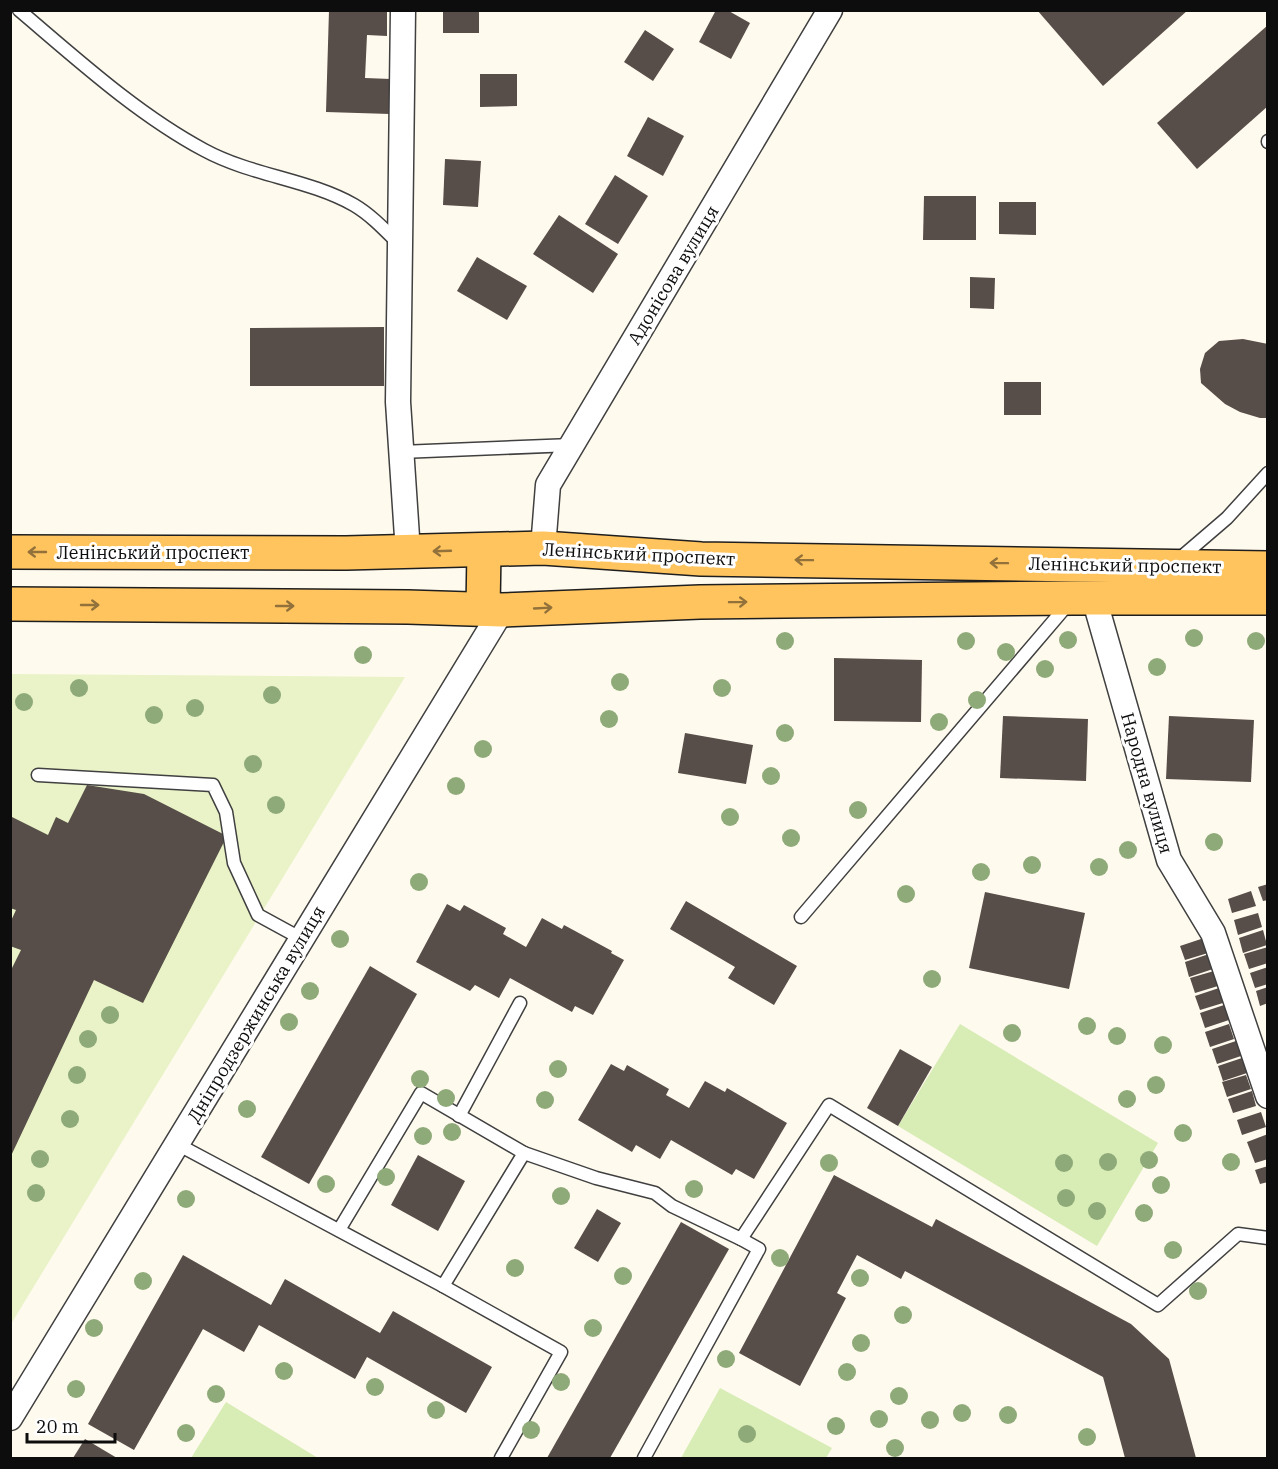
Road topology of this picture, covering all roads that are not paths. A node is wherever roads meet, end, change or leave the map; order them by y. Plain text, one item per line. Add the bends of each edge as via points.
1 (19, 10) edge
2 (403, 10) edge
3 (830, 10) edge
4 (399, 245) junction
5 (572, 445) junction
6 (401, 452) junction
7 (1268, 473) edge
8 (543, 548) junction
9 (484, 550) junction
10 (10, 552) edge
11 (408, 552) junction
12 (1172, 566) junction
13 (1268, 568) edge
14 (1084, 598) junction
15 (1268, 598) edge
16 (10, 604) edge
17 (493, 609) junction
18 (38, 775) dead end
19 (801, 917) dead end
20 (302, 939) junction
21 (520, 1003) dead end
22 (1268, 1096) edge
23 (459, 1116) junction
24 (177, 1144) junction
25 (524, 1153) junction
26 (339, 1230) junction
27 (1268, 1238) edge
28 (741, 1239) junction
29 (443, 1286) junction
30 (10, 1418) edge
31 (501, 1458) edge
32 (644, 1458) edge

1 - 4 lane via 179,136 242,167 309,186 354,205
2 - 4 street
3 - 5 street, Адонісова вулиця
4 - 6 street
5 - 6 lane
5 - 8 street, Адонісова вулиця via 548,485
6 - 11 street
7 - 12 lane via 1227,518
8 - 9 main road, Ленінський проспект
12 -> 8 main road, Ленінський проспект via 701,559
9 -> 11 main road, Ленінський проспект
9 - 17 main road
11 -> 10 main road, Ленінський проспект
12 - 13 main road, Ленінський проспект
14 - 15 main road, Ленінський проспект
17 -> 14 main road, Ленінський проспект via 700,602
14 - 19 lane
14 - 22 street, Народна вулиця via 1169,860 1213,933
16 -> 17 main road, Ленінський проспект
17 - 20 street, Дніпродзержинська вулиця
18 - 20 lane via 213,785 226,812 234,864 258,915
20 - 24 street, Дніпродзержинська вулиця
21 - 23 lane
23 - 25 lane
23 - 26 lane via 421,1093
24 - 26 lane
24 - 30 street, Дніпродзержинська вулиця
25 - 28 lane via 655,1193 672,1206
25 - 29 lane
26 - 29 lane
27 - 28 lane via 1238,1234 1158,1305 829,1105
28 - 32 lane via 759,1249
29 - 31 lane via 561,1352

